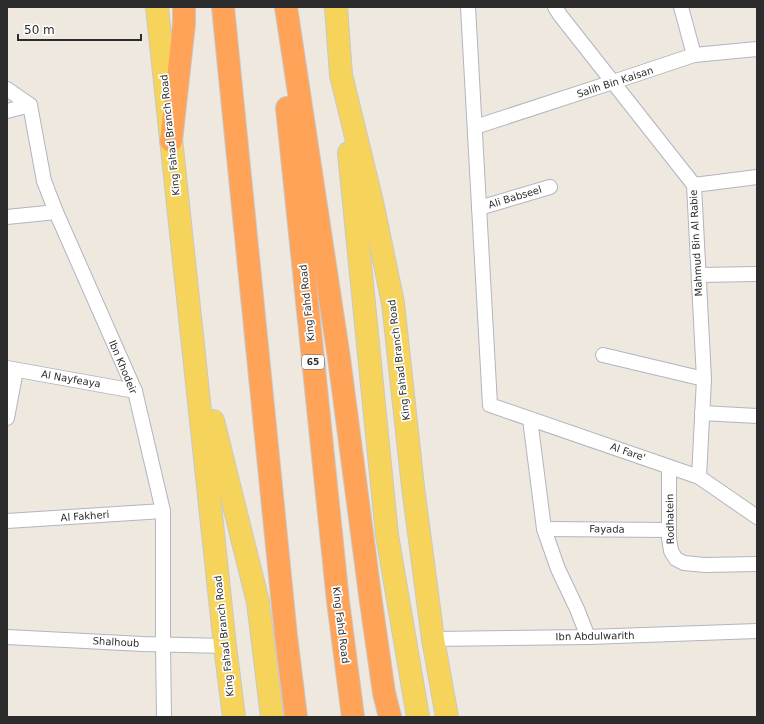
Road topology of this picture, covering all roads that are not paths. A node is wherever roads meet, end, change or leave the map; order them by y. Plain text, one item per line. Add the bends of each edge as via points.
1 (157, 7) edge
2 (184, 7) edge
3 (223, 7) edge
4 (277, 7) edge
5 (286, 7) edge
6 (336, 7) edge
7 (468, 7) edge
8 (555, 7) edge
9 (681, 7) edge
10 (757, 49) edge
11 (694, 55) junction
12 (341, 75) junction
13 (613, 82) junction
14 (7, 89) edge
15 (30, 105) junction
16 (7, 111) edge
17 (475, 127) junction
18 (171, 141) junction
19 (757, 177) edge
20 (694, 185) junction
21 (550, 186) dead end
22 (479, 208) junction
23 (56, 212) junction
24 (7, 217) edge
25 (757, 274) edge
26 (698, 275) junction
27 (193, 342) junction
28 (603, 355) dead end
29 (12, 369) edge
30 (704, 379) junction
31 (135, 391) junction
32 (702, 413) junction
33 (757, 416) edge
34 (7, 418) edge
35 (530, 419) junction
36 (669, 467) junction
37 (699, 477) junction
38 (162, 511) junction
39 (757, 517) edge
40 (7, 521) edge
41 (544, 529) junction
42 (669, 530) junction
43 (757, 564) edge
44 (757, 631) edge
45 (7, 636) edge
46 (588, 637) junction
47 (433, 639) junction
48 (162, 644) junction
49 (225, 646) junction
50 (164, 717) edge
51 (234, 717) edge
52 (272, 717) edge
53 (296, 717) edge
54 (353, 717) edge
55 (390, 717) edge
56 (418, 717) edge
57 (447, 717) edge

1 - 18 main road, King Fahad Branch Road
2 - 18 highway
3 - 53 highway
4 - 54 highway, King Fahd Road / 65 via 338,601
5 - 55 highway via 338,350 384,693
6 - 12 main road, King Fahad Branch Road
7 - 17 street
8 - 13 street, Mahmud Bin Al Rabie
9 - 11 street
10 - 11 street, Salih Bin Kaisan
11 - 13 street, Salih Bin Kaisan
12 - 47 main road, King Fahad Branch Road via 393,303
12 - 56 main road via 387,535
13 - 17 street, Salih Bin Kaisan
13 - 20 street, Mahmud Bin Al Rabie
14 - 15 street
15 - 16 street
15 - 23 street, Ibn Khodeir via 44,181
17 - 22 street
18 - 27 main road, King Fahad Branch Road
19 - 20 street
20 - 26 street, Mahmud Bin Al Rabie
21 - 22 street, Ali Babseel
22 - 35 street, Al Fare' via 490,406
23 - 24 street
23 - 31 street, Ibn Khodeir
25 - 26 street
26 - 30 street, Mahmud Bin Al Rabie
27 - 49 main road, King Fahad Branch Road
27 - 52 main road via 258,602
28 - 30 street
29 - 31 street, Al Nayfeaya
29 - 34 street
30 - 32 street, Mahmud Bin Al Rabie
31 - 38 street, Ibn Khodeir
32 - 33 street
32 - 37 street, Mahmud Bin Al Rabie
35 - 36 street, Al Fare'
35 - 41 street
36 - 37 street, Al Fare'
36 - 42 street, Rodhatein
37 - 39 street, Al Fare'
38 - 40 street, Al Fakheri
38 - 48 street, Ibn Khodeir
41 - 42 street, Fayada
41 - 46 street via 558,569
42 - 43 street, Rodhatein via 671,551 676,559 684,563
44 - 46 street, Ibn Abdulwarith
45 - 48 street, Shalhoub
46 - 47 street, Ibn Abdulwarith
47 - 57 main road, King Fahad Branch Road
48 - 49 street, Shalhoub
48 - 50 street, Ibn Khodeir
49 - 51 main road, King Fahad Branch Road

